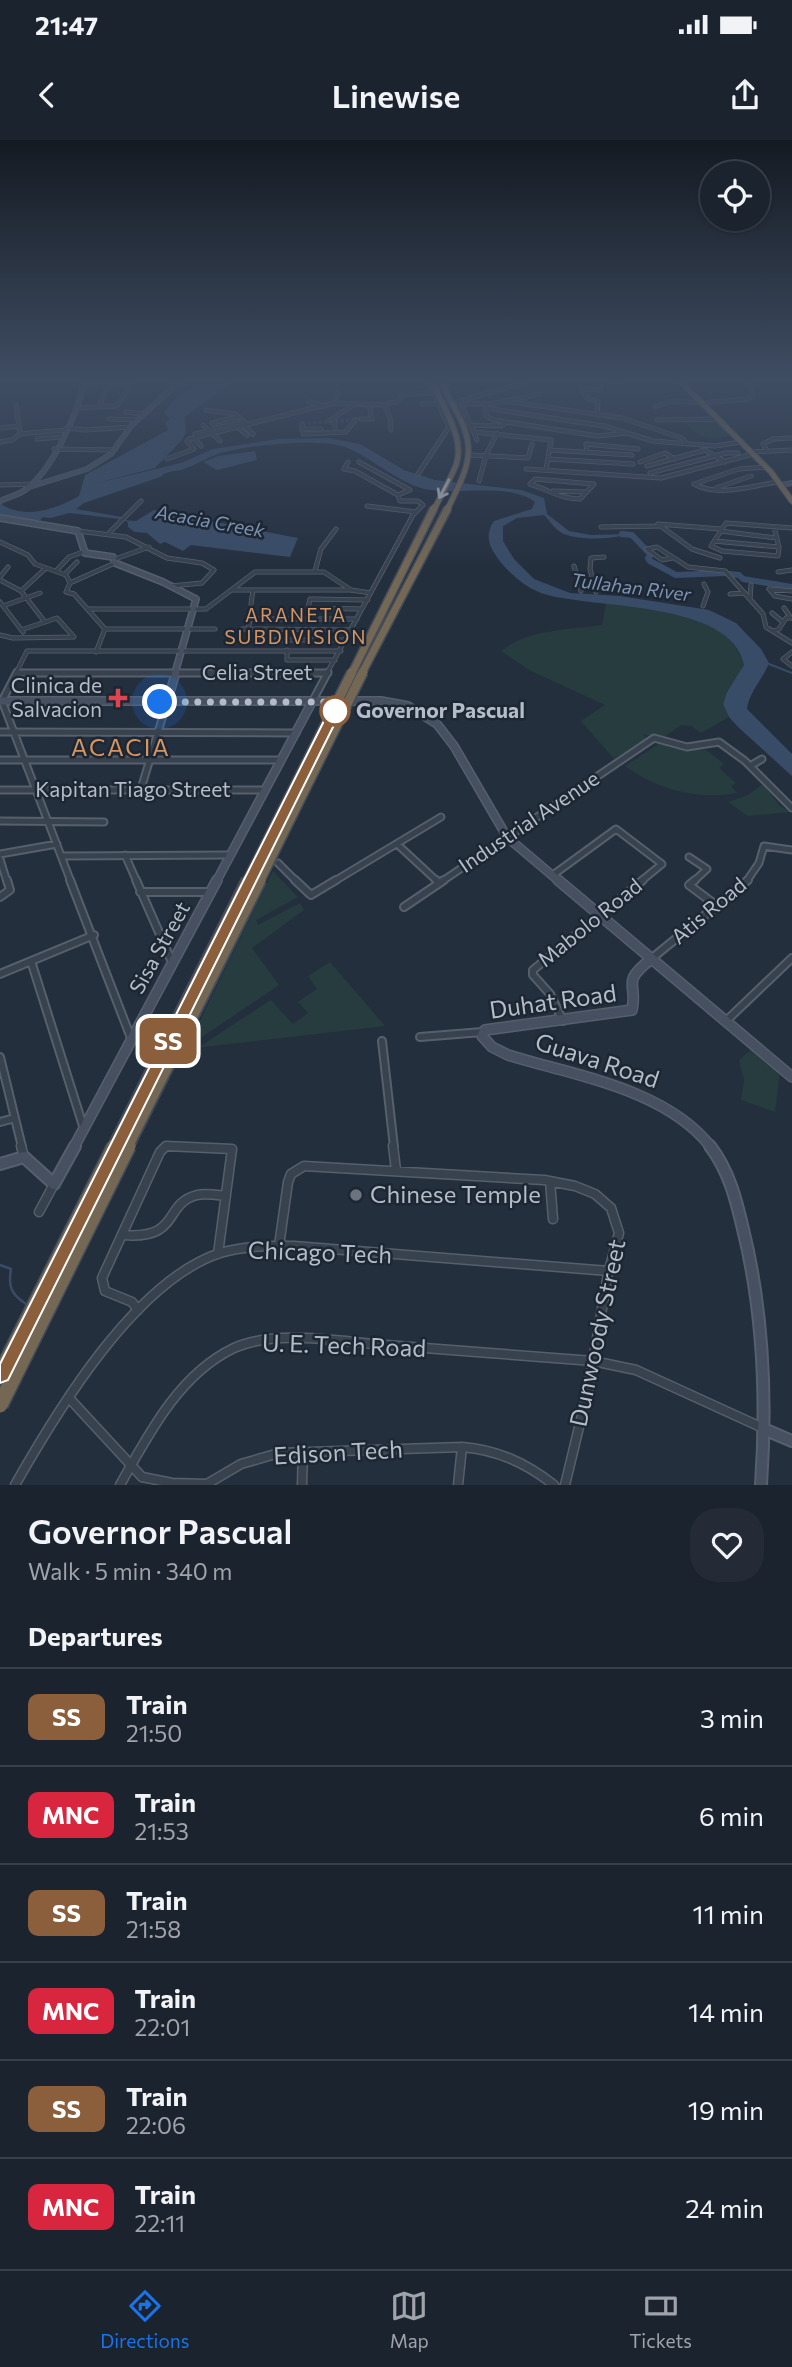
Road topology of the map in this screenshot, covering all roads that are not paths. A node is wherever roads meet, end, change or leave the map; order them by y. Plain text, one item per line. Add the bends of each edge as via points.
1 (57, 444) edge
2 (120, 444) edge
3 (190, 444) edge
4 (438, 444) edge
5 (459, 444) edge
6 (469, 444) edge
7 (492, 444) edge
8 (532, 444) dead end
9 (550, 444) edge
10 (644, 444) edge
11 (687, 444) edge
12 (730, 444) edge
13 (743, 444) edge
14 (764, 444) edge
15 (54, 449) junction
16 (638, 449) junction
17 (115, 450) junction
18 (549, 450) junction
19 (791, 450) edge
20 (767, 451) junction
21 (587, 452) junction
22 (737, 453) dead end
23 (752, 453) junction
24 (471, 455) dead end
25 (486, 455) junction
26 (632, 455) junction
27 (715, 456) junction
28 (674, 458) junction
29 (167, 459) dead end
30 (548, 459) junction
31 (348, 462) dead end
32 (359, 462) dead end
33 (725, 462) junction
34 (633, 464) junction
35 (684, 464) junction
36 (647, 466) junction
37 (766, 467) junction
38 (526, 469) dead end
39 (745, 469) junction
40 (546, 470) junction
41 (694, 470) junction
42 (656, 471) junction
43 (571, 472) junction
44 (650, 473) dead end
45 (418, 474) dead end
46 (634, 475) junction
47 (751, 476) junction
48 (479, 481) dead end
49 (572, 481) junction
50 (757, 484) junction
51 (780, 484) junction
52 (792, 484) edge
53 (0, 485) edge
54 (30, 486) junction
55 (713, 489) junction
56 (553, 491) junction
57 (585, 492) junction
58 (398, 495) junction
59 (0, 501) edge
60 (400, 501) junction
61 (792, 501) edge
62 (141, 502) dead end
63 (367, 506) dead end
64 (387, 509) junction
65 (417, 512) junction
66 (0, 519) edge
67 (659, 526) junction
68 (601, 527) dead end
69 (774, 527) junction
70 (792, 528) edge
71 (335, 529) dead end
72 (720, 530) junction
73 (78, 531) junction
74 (108, 534) junction
75 (0, 538) edge
76 (777, 538) junction
77 (714, 541) junction
78 (149, 547) junction
79 (779, 547) junction
80 (83, 552) junction
81 (604, 557) dead end
82 (672, 558) junction
83 (720, 558) dead end
84 (115, 561) junction
85 (77, 562) dead end
86 (574, 566) dead end
87 (8, 567) dead end
88 (46, 568) junction
89 (57, 570) junction
90 (792, 570) edge
91 (315, 571) dead end
92 (778, 572) dead end
93 (65, 575) junction
94 (0, 578) edge
95 (71, 583) junction
96 (704, 583) dead end
97 (751, 585) dead end
98 (171, 586) junction
99 (233, 590) junction
100 (253, 590) junction
101 (351, 590) junction
102 (21, 591) junction
103 (581, 591) dead end
104 (596, 592) dead end
105 (792, 592) edge
106 (40, 593) dead end
107 (371, 593) junction
108 (744, 593) junction
109 (75, 594) joint
110 (730, 594) dead end
111 (707, 595) junction
112 (717, 596) dead end
113 (26, 598) junction
114 (750, 598) junction
115 (792, 599) edge
116 (368, 600) junction
117 (251, 604) dead end
118 (1, 605) edge
119 (703, 606) dead end
120 (792, 606) edge
121 (88, 609) junction
122 (308, 609) joint
123 (362, 609) junction
124 (194, 610) junction
125 (252, 611) dead end
126 (772, 612) dead end
127 (792, 618) edge
128 (250, 619) junction
129 (358, 619) junction
130 (45, 621) junction
131 (783, 622) junction
132 (106, 629) junction
133 (215, 629) dead end
134 (245, 629) joint
135 (260, 629) junction
136 (21, 630) junction
137 (187, 630) junction
138 (352, 630) junction
139 (773, 631) junction
140 (0, 635) edge
141 (26, 637) junction
142 (257, 640) junction
143 (347, 640) junction
144 (792, 643) edge
145 (255, 650) junction
146 (287, 650) junction
147 (341, 651) junction
148 (96, 652) junction
149 (181, 652) junction
150 (792, 652) edge
151 (335, 660) junction
152 (792, 666) edge
153 (17, 673) junction
154 (328, 673) junction
155 (175, 674) junction
156 (1, 701) edge
157 (167, 702) junction
158 (312, 702) junction
159 (0, 732) edge
160 (13, 732) junction
161 (296, 733) junction
162 (157, 734) junction
163 (654, 738) joint
164 (762, 759) dead end
165 (0, 760) edge
166 (24, 760) junction
167 (150, 760) junction
168 (281, 760) junction
169 (750, 766) junction
170 (36, 789) junction
171 (141, 789) junction
172 (0, 790) edge
173 (265, 790) junction
174 (792, 808) edge
175 (441, 817) dead end
176 (0, 821) edge
177 (48, 821) junction
178 (104, 822) dead end
179 (507, 837) junction
180 (57, 844) junction
181 (397, 844) junction
182 (792, 850) edge
183 (125, 855) junction
184 (230, 855) junction
185 (62, 856) junction
186 (0, 857) edge
187 (689, 857) dead end
188 (278, 863) dead end
189 (553, 876) junction
190 (4, 881) edge
191 (439, 883) junction
192 (140, 892) junction
193 (211, 892) junction
194 (0, 897) edge
195 (717, 906) junction
196 (404, 907) dead end
197 (599, 915) junction
198 (94, 935) junction
199 (792, 958) edge
200 (651, 959) junction
201 (31, 961) junction
202 (172, 962) junction
203 (0, 974) edge
204 (563, 1021) junction
205 (725, 1022) junction
206 (482, 1032) junction
207 (420, 1037) dead end
208 (131, 1038) junction
209 (382, 1041) dead end
210 (0, 1057) edge
211 (792, 1077) edge
212 (3, 1082) edge
213 (15, 1118) junction
214 (0, 1122) edge
215 (84, 1129) junction
216 (24, 1157) junction
217 (0, 1164) edge
218 (396, 1170) junction
219 (551, 1181) junction
220 (54, 1184) junction
221 (226, 1196) junction
222 (38, 1212) dead end
223 (553, 1219) dead end
224 (122, 1235) junction
225 (279, 1246) junction
226 (218, 1254) junction
227 (609, 1271) junction
228 (138, 1310) junction
229 (593, 1361) junction
230 (0, 1375) edge
231 (69, 1398) junction
232 (0, 1405) edge
233 (766, 1430) junction
234 (792, 1441) edge
235 (462, 1447) junction
236 (303, 1451) junction
237 (131, 1466) junction
238 (206, 1484) edge
239 (15, 1485) edge
240 (120, 1485) edge
241 (302, 1485) edge
242 (458, 1485) edge
243 (554, 1485) edge
244 (565, 1485) edge
245 (761, 1485) edge

1 - 15 street
2 - 17 street
3 - 29 street via 194,449
4 - 45 street
5 -> 230 highway, bridge via 457,463
6 - 232 highway, bridge via 461,481
7 - 25 street
8 - 25 street via 528,458
9 - 18 street
10 - 16 street
11 - 12 street
13 - 23 highway
14 - 20 street
15 - 17 street
15 - 54 street
16 - 21 street via 586,444
16 - 26 street
17 - 54 street via 87,469
18 - 21 street
18 - 30 street
19 - 20 street
20 - 23 street
21 - 26 street
22 - 27 street
23 - 33 street
23 - 37 highway
24 - 25 street
25 - 48 street
26 - 34 street
27 - 28 street via 705,450
27 - 33 street
27 - 35 street
28 - 35 street
28 - 36 street
28 - 36 street via 665,453 640,462
30 - 34 street
30 - 40 street
31 - 58 street via 344,469
32 - 58 street via 410,491
33 - 41 street
34 - 46 street
35 - 41 street
35 - 42 street
36 - 42 street
37 - 39 street
37 - 51 highway
38 - 40 street
39 - 47 street
39 - 55 street via 694,485
40 - 43 street
41 - 46 street via 661,478
42 - 44 street
43 - 46 street
43 - 49 street
47 - 50 street
47 - 55 street
49 - 56 street via 535,480 530,484
49 - 57 street via 594,484
50 - 51 street
50 - 55 street
51 - 52 street
51 - 61 highway
53 - 54 street
54 - 59 street
56 - 57 street
56 - 57 street via 562,499 576,500
58 - 60 street
60 - 64 street
60 - 65 street via 422,502
62 - 74 street
63 - 64 street
64 - 65 street
65 - 107 street
66 - 73 street
67 - 68 street
67 - 72 street
67 - 83 street via 695,551
69 - 70 street
69 - 72 street via 726,523
69 - 76 street
71 - 91 street via 321,549
72 - 76 street
72 - 77 street
73 - 74 street
73 - 80 street
74 - 78 street
75 - 88 street
76 - 79 street
77 - 79 street
77 - 79 street via 714,549 778,556
78 - 84 street
78 - 98 street via 166,558 202,563 214,570 205,582
80 - 84 street
80 - 89 street via 69,557
81 - 104 street via 592,558
82 - 82 street via 655,547 647,549 663,560
82 - 108 street via 692,568 725,571
84 - 95 street
84 - 98 street
85 - 93 street
86 - 103 street
87 - 94 street
88 - 89 street
88 - 102 street
89 - 93 street
90 - 92 street
93 - 95 street
94 - 102 street
95 - 109 street via 66,592
96 - 111 street
97 - 114 street
98 - 124 street via 195,599
99 - 100 street
99 - 101 street via 255,572 324,572
99 - 124 street via 211,608
100 - 101 street
100 - 117 street
101 - 107 street
102 - 113 street
105 - 115 street via 769,589 775,596
106 - 113 street
107 - 116 street
108 - 110 street
108 - 114 street
109 - 121 street
111 - 112 street
111 - 119 street
113 - 118 street
113 - 130 street
114 - 139 street
116 - 122 street via 309,599
116 - 123 street
118 - 136 street
120 - 127 street via 784,606
121 - 124 street
121 - 132 street
122 - 123 street
123 - 129 street
124 - 137 street
125 - 128 street
126 - 131 street
127 - 131 street
128 - 129 street
128 - 134 street
129 - 138 street
130 - 136 street
130 - 141 street via 57,618 73,638
131 - 139 street
132 - 137 street
132 - 148 street
133 - 137 street
134 - 135 street
135 - 138 street
135 - 142 street
136 - 141 street
137 - 149 street
138 - 143 street
139 - 144 street
140 - 141 street
142 - 143 street
142 - 145 street
143 - 147 street
145 - 146 street
145 - 149 street
146 - 147 street
146 - 151 street via 287,660
147 - 151 street
148 - 149 street
148 - 153 street via 30,650
149 - 155 street
150 - 152 street via 783,659
151 - 154 street
153 - 155 street, Celia Street
153 - 156 street
154 - 155 street, Celia Street
154 - 158 street
155 - 157 street
156 - 157 street
156 - 160 street
157 - 158 street
157 - 162 street
158 - 161 street, Sisa Street
158 - 179 street via 391,702 432,720 454,746
159 - 160 street
160 - 162 street
160 - 166 street
161 - 162 street
161 - 168 street, Sisa Street
162 - 167 street
163 - 169 street via 687,747 718,742
163 - 179 street, Industrial Avenue
164 - 169 street
165 - 166 street
166 - 167 street
166 - 170 street
167 - 168 street
167 - 171 street
168 - 173 street, Sisa Street
169 - 174 street
170 - 171 street, Kapitan Tiago Street
170 - 172 street, Kapitan Tiago Street
170 - 177 street
171 - 173 street, Kapitan Tiago Street
173 - 184 street, Sisa Street
175 - 181 street
176 - 177 street
177 - 178 street
177 - 180 street
179 - 189 street
179 - 191 street, Industrial Avenue
180 - 185 street
180 - 186 street via 18,849
181 - 188 street via 310,895
181 - 191 street
182 - 195 street, Atis Road via 764,846 747,881
183 - 184 street
183 - 185 street
183 - 192 street
184 - 193 street, Sisa Street
185 - 198 street
186 - 190 street
187 - 195 street via 706,869 689,885
189 - 197 street
189 - 197 street, Mabolo Road via 615,828 662,864
190 - 194 street via 9,892
191 - 196 street, Industrial Avenue
192 - 193 street
192 - 202 street
193 - 202 street, Sisa Street
195 - 200 street, Atis Road
197 - 200 street
197 - 204 street, Mabolo Road via 532,972
198 - 201 street
198 - 208 street
199 - 205 street
200 - 204 street, Duhat Road via 634,974 632,1010
200 - 205 street
201 - 203 street
201 - 215 street
202 - 208 street, Sisa Street
204 - 206 street, Duhat Road
205 - 211 street
206 - 207 street, Duhat Road
206 - 233 street, Guava Road via 492,1047 508,1055 666,1106 696,1130 725,1168 760,1301
208 - 215 street, Sisa Street
209 - 218 street
210 - 212 street
212 - 213 street
213 - 214 street
213 - 216 street
215 - 220 street, Sisa Street
216 - 217 street
216 - 220 street
218 - 219 street, Dunwoody Street
218 - 225 street, Dunwoody Street via 296,1169 288,1182
219 - 223 street
219 - 227 street, Dunwoody Street via 595,1194 615,1215 619,1241
220 - 222 street, Sisa Street
221 - 224 street via 196,1195 153,1234
221 - 224 street via 232,1149 166,1146
221 - 226 street
224 - 228 street via 101,1283
225 - 226 street, Chicago Tech
225 - 227 street, Chicago Tech
226 - 228 street, Chicago Tech via 185,1272
227 - 229 street, Dunwoody Street
228 - 231 street, Chicago Tech
229 - 233 street, U. E. Tech Road via 636,1370
229 - 237 street, U. E. Tech Road via 327,1341 254,1341 235,1347 198,1373 176,1397
229 - 244 street, Dunwoody Street
231 - 237 street, Edison Tech
231 - 239 street, Chicago Tech
233 - 234 street
233 - 245 street
235 - 236 street, Edison Tech
235 - 242 street
235 - 243 street, Edison Tech via 505,1453
236 - 238 street, Edison Tech via 252,1459 220,1472
236 - 241 street
237 - 238 street, Edison Tech via 142,1477 160,1482
237 - 240 street, U. E. Tech Road

